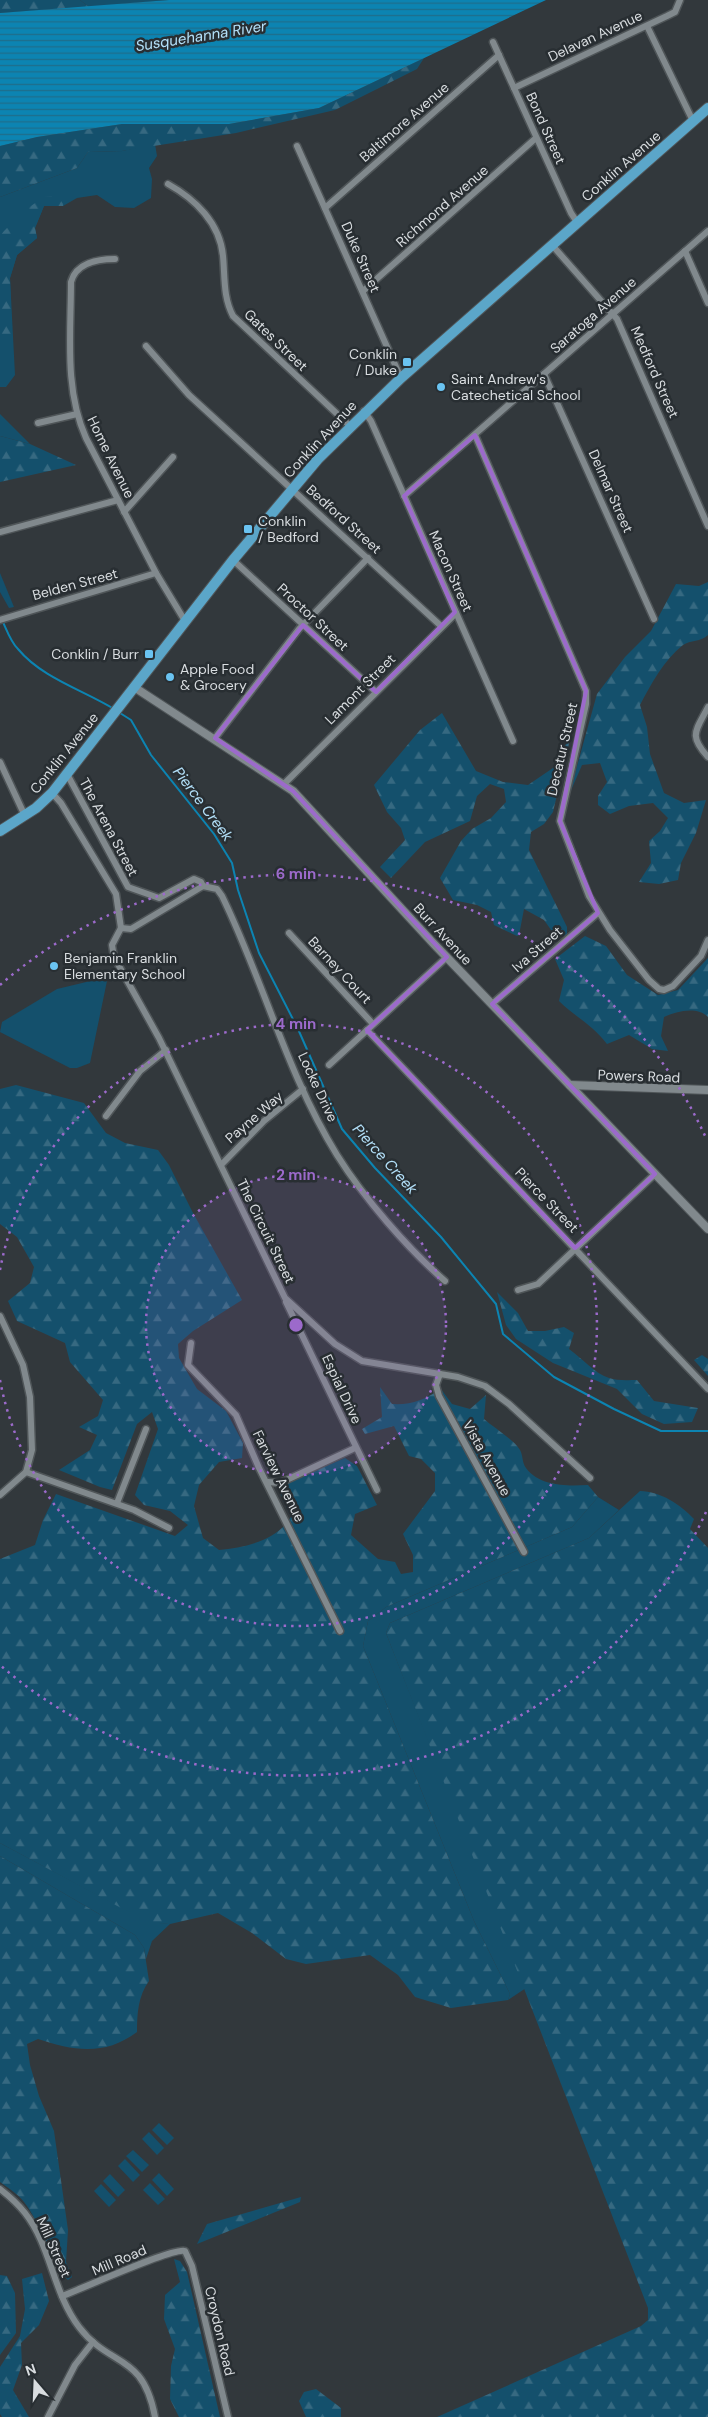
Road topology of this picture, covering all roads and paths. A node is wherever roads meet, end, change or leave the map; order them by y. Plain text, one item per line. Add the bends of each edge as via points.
1 (680, 0) edge
2 (647, 26) junction
3 (493, 42) dead end
4 (499, 55) junction
5 (514, 88) junction
6 (708, 108) edge
7 (693, 121) junction
8 (536, 138) junction
9 (297, 146) dead end
10 (168, 184) dead end
11 (325, 208) junction
12 (577, 222) junction
13 (708, 231) edge
14 (552, 245) junction
15 (685, 251) junction
16 (115, 259) dead end
17 (363, 291) junction
18 (708, 302) edge
19 (613, 314) junction
20 (146, 346) dead end
21 (544, 374) junction
22 (401, 378) junction
23 (364, 412) junction
24 (77, 414) junction
25 (38, 423) dead end
26 (350, 426) junction
27 (474, 435) junction
28 (173, 457) dead end
29 (292, 489) junction
30 (404, 496) junction
31 (118, 500) junction
32 (124, 512) junction
33 (708, 526) edge
34 (0, 532) edge
35 (368, 558) junction
36 (233, 560) junction
37 (156, 573) junction
38 (456, 613) junction
39 (654, 619) dead end
40 (0, 620) edge
41 (185, 621) junction
42 (303, 625) junction
43 (441, 626) junction
44 (134, 687) junction
45 (376, 692) junction
46 (708, 707) edge
47 (215, 738) junction
48 (513, 741) dead end
49 (708, 757) edge
50 (0, 762) edge
51 (67, 774) junction
52 (284, 784) junction
53 (52, 793) junction
54 (25, 816) junction
55 (0, 831) edge
56 (203, 886) junction
57 (128, 887) junction
58 (116, 894) junction
59 (160, 898) junction
60 (162, 911) junction
61 (598, 913) junction
62 (121, 928) junction
63 (289, 934) dead end
64 (708, 940) edge
65 (447, 957) junction
66 (492, 1004) junction
67 (373, 1024) junction
68 (367, 1030) junction
69 (166, 1050) junction
70 (329, 1065) dead end
71 (570, 1085) junction
72 (303, 1089) junction
73 (708, 1090) edge
74 (106, 1116) dead end
75 (221, 1165) junction
76 (655, 1174) junction
77 (708, 1229) edge
78 (575, 1248) junction
79 (445, 1281) dead end
80 (518, 1290) dead end
81 (285, 1298) junction
82 (0, 1316) edge
83 (191, 1342) dead end
84 (440, 1374) junction
85 (708, 1389) edge
86 (146, 1429) dead end
87 (356, 1448) junction
88 (26, 1472) junction
89 (590, 1478) dead end
90 (268, 1482) junction
91 (377, 1490) dead end
92 (0, 1495) edge
93 (117, 1503) junction
94 (169, 1528) dead end
95 (524, 1552) dead end
96 (340, 1631) dead end
97 (0, 2189) edge
98 (185, 2251) joint
99 (62, 2296) junction
100 (93, 2342) junction
101 (48, 2417) edge
102 (155, 2417) edge
103 (228, 2417) edge

1 - 2 street, Delavan Avenue via 675,12
2 - 5 street, Delavan Avenue
2 - 7 street
3 - 4 street, Bond Street
4 - 5 street, Bond Street
4 - 11 street, Baltimore Avenue
5 - 8 street, Bond Street
6 - 7 main road, Conklin Avenue
7 - 12 main road, Conklin Avenue
8 - 12 street, Bond Street
8 - 17 street, Richmond Avenue
9 - 11 street, Duke Street
10 - 26 street, Gates Street via 195,202 212,223 223,254 225,295 233,316
11 - 17 street, Duke Street
12 - 14 main road, Conklin Avenue
13 - 15 street, Saratoga Avenue
14 - 19 street, Medford Street
14 - 22 main road, Conklin Avenue
15 - 18 street
15 - 19 street, Saratoga Avenue
16 - 24 street, Home Avenue via 98,260 83,266 74,273 71,282 71,364
17 - 22 street, Duke Street
19 - 21 street, Saratoga Avenue
19 - 33 street, Medford Street
20 - 29 street, Bedford Street via 189,395
21 - 27 street, Saratoga Avenue
21 - 39 street, Delmar Street
22 - 23 main road, Conklin Avenue
23 - 26 main road, Conklin Avenue
23 - 30 street, Macon Street
24 - 25 street
24 - 31 street, Home Avenue
26 - 29 main road, Conklin Avenue
27 - 30 street, Saratoga Avenue
27 - 61 street, Decatur Street via 586,691 586,704 560,821
28 - 32 street
29 - 35 street, Bedford Street
29 - 36 main road, Conklin Avenue
30 - 38 street, Macon Street
31 - 32 street, Home Avenue
31 - 34 street
32 - 37 street, Home Avenue
35 - 42 street
35 - 43 street, Bedford Street
36 - 41 main road, Conklin Avenue
36 - 42 street, Proctor Street
37 - 40 street, Belden Street
37 - 41 street, Home Avenue
38 - 43 street, Lamont Street
38 - 48 street, Macon Street
41 - 44 main road, Conklin Avenue
42 - 45 street, Proctor Street
42 - 47 street
43 - 45 street, Lamont Street
44 - 47 street, Burr Avenue
44 - 51 main road, Conklin Avenue
45 - 52 street, Lamont Street
46 - 49 street via 695,740
47 - 52 street, Burr Avenue
50 - 54 street
51 - 53 main road, Conklin Avenue
51 - 57 street, The Arena Street
52 - 65 street, Burr Avenue via 318,816
53 - 54 main road, Conklin Avenue
53 - 58 street, The Arena Street
54 - 55 main road, Conklin Avenue
56 - 59 street via 194,879
56 - 60 street
56 - 72 street, Locke Drive via 216,890 222,896
57 - 58 street
57 - 59 street, The Arena Street
58 - 62 street, The Arena Street
59 - 60 street
60 - 62 street via 131,929
61 - 64 street, Decatur Street via 659,989 672,986 701,956
61 - 66 street, Iva Street
62 - 69 street, The Circuit Street via 112,945 114,957
63 - 67 street, Barney Court
65 - 66 street, Burr Avenue
65 - 67 street
66 - 71 street, Burr Avenue
67 - 68 street
68 - 70 street
68 - 78 street, Pierce Street
69 - 74 street via 140,1072
69 - 75 street, The Circuit Street
71 - 73 street, Powers Road
71 - 76 street, Burr Avenue
72 - 75 street, Payne Way via 246,1138
72 - 79 street, Locke Drive via 346,1167 404,1242
75 - 81 street, The Circuit Street
76 - 77 street, Burr Avenue
76 - 78 street
78 - 80 street via 538,1284
78 - 85 street, Pierce Street
81 - 84 street, The Circuit Street via 334,1344 362,1361
81 - 87 street, Espial Drive
82 - 88 street via 19,1354 29,1388 32,1450
83 - 90 street, Farview Avenue via 188,1365 233,1410
84 - 89 street, The Circuit Street via 472,1381 496,1393
84 - 95 street, Vista Avenue via 436,1385 438,1396
86 - 93 street
87 - 90 street via 287,1480 274,1484
87 - 91 street, Espial Drive
88 - 92 street
88 - 93 street
90 - 96 street, Farview Avenue
93 - 94 street
97 - 99 street, Mill Street via 26,2214
98 - 99 street, Mill Road via 169,2252
98 - 103 street, Croydon Road via 192,2266
99 - 100 street, Mill Street via 78,2326
100 - 101 street via 75,2366
100 - 102 street, Mill Street via 140,2376 149,2393

